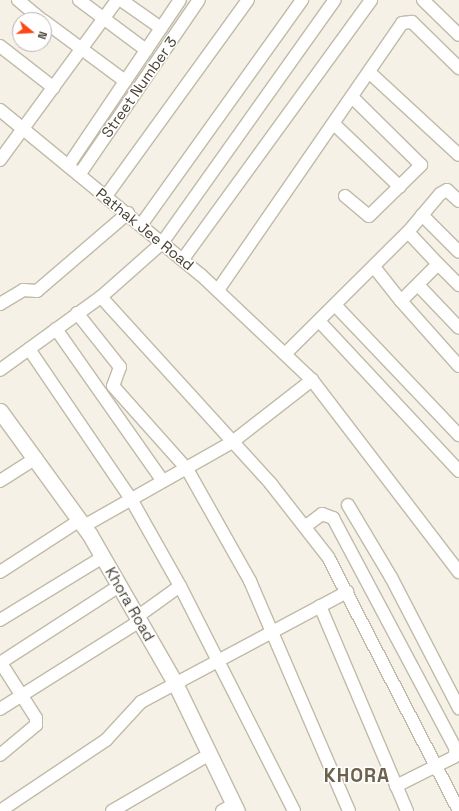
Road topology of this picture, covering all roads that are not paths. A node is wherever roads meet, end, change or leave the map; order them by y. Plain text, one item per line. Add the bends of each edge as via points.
1 (18, 0) edge
2 (79, 0) edge
3 (117, 0) edge
4 (121, 0) edge
5 (180, 0) edge
6 (199, 0) edge
7 (248, 0) edge
8 (302, 0) edge
9 (335, 0) edge
10 (371, 0) edge
11 (423, 0) edge
12 (32, 12) edge
13 (102, 20) junction
14 (52, 28) edge
15 (161, 28) junction
16 (459, 35) edge
17 (0, 46) edge
18 (81, 50) junction
19 (146, 50) junction
20 (459, 68) edge
21 (369, 72) junction
22 (125, 81) junction
23 (54, 88) junction
24 (352, 97) junction
25 (0, 110) edge
26 (334, 124) junction
27 (24, 129) junction
28 (459, 155) edge
29 (0, 160) edge
30 (68, 166) junction
31 (79, 174) junction
32 (400, 187) junction
33 (106, 196) junction
34 (345, 196) dead end
35 (459, 201) edge
36 (128, 212) junction
37 (422, 215) junction
38 (141, 225) junction
39 (408, 232) junction
40 (162, 243) junction
41 (459, 252) edge
42 (183, 259) junction
43 (438, 264) junction
44 (374, 266) junction
45 (418, 285) junction
46 (459, 285) edge
47 (218, 290) junction
48 (101, 297) junction
49 (401, 301) junction
50 (0, 304) edge
51 (336, 304) junction
52 (77, 313) junction
53 (319, 321) junction
54 (459, 328) edge
55 (56, 329) junction
56 (29, 349) junction
57 (285, 354) junction
58 (459, 366) edge
59 (0, 370) edge
60 (312, 380) junction
61 (0, 411) edge
62 (459, 435) edge
63 (231, 443) junction
64 (36, 458) junction
65 (187, 469) junction
66 (459, 471) edge
67 (0, 481) edge
68 (163, 481) junction
69 (131, 499) junction
70 (348, 505) dead end
71 (82, 523) junction
72 (306, 526) junction
73 (103, 557) junction
74 (0, 572) edge
75 (459, 572) edge
76 (119, 586) junction
77 (180, 586) junction
78 (347, 592) junction
79 (320, 606) junction
80 (138, 619) junction
81 (0, 620) edge
82 (274, 630) junction
83 (218, 659) junction
84 (0, 663) edge
85 (175, 683) junction
86 (22, 695) junction
87 (459, 708) edge
88 (0, 709) edge
89 (210, 754) junction
90 (0, 755) edge
91 (456, 757) edge
92 (438, 766) junction
93 (396, 786) junction
94 (457, 804) edge
95 (231, 809) edge
96 (0, 811) edge
97 (112, 811) edge
98 (294, 811) edge
99 (349, 811) edge
100 (406, 811) edge

1 - 12 street
2 - 13 street
3 - 13 street
4 - 15 street
5 - 15 street
6 - 31 street, Street Number 3
7 - 33 street
8 - 38 street
9 - 40 street
10 - 42 street
11 - 16 street
13 - 18 street
13 - 19 street
14 - 18 street
15 - 19 street
17 - 23 street
18 - 22 street
18 - 23 street
19 - 22 street
20 - 21 street via 412,22 406,22
21 - 24 street
21 - 28 street
22 - 30 street
23 - 27 street
24 - 26 street
24 - 32 street via 420,161 419,170
25 - 27 street, Pathak Jee Road
26 - 32 street
26 - 47 street
27 - 29 street
27 - 30 street, Pathak Jee Road
30 - 31 street, Pathak Jee Road
31 - 33 street, Pathak Jee Road
32 - 34 street via 369,216
33 - 36 street, Pathak Jee Road
35 - 37 street via 450,191 443,191
36 - 38 street, Pathak Jee Road
36 - 50 street via 37,291 23,290
37 - 39 street
37 - 41 street
38 - 40 street, Pathak Jee Road
39 - 43 street
39 - 44 street
40 - 42 street, Pathak Jee Road
40 - 48 street
42 - 47 street, Pathak Jee Road
43 - 45 street
43 - 46 street
44 - 49 street
44 - 51 street
45 - 49 street
45 - 54 street
47 - 57 street, Pathak Jee Road
48 - 52 street
48 - 63 street
49 - 58 street
51 - 53 street
51 - 62 street
52 - 55 street
52 - 65 street via 120,367 113,386
53 - 57 street
53 - 66 street
55 - 56 street
55 - 68 street
56 - 59 street
56 - 69 street
57 - 60 street, Pathak Jee Road
60 - 63 street
60 - 75 street, Pathak Jee Road
61 - 64 street, Khora Road
63 - 65 street
63 - 72 street
64 - 67 street
64 - 71 street, Khora Road
65 - 68 street
65 - 82 street
68 - 69 street
69 - 71 street
69 - 77 street
70 - 87 street via 391,577
71 - 73 street, Khora Road
71 - 74 street
72 - 78 street
72 - 91 street via 322,514 333,518 456,749
73 - 76 street, Khora Road
73 - 81 street
76 - 80 street, Khora Road
76 - 84 street
77 - 80 street
77 - 83 street
78 - 79 street
78 - 92 street
79 - 82 street
79 - 93 street
80 - 85 street, Khora Road
80 - 86 street
82 - 83 street
82 - 99 street
83 - 85 street
83 - 98 street
84 - 86 street
85 - 89 street, Khora Road
85 - 96 street via 141,702 106,740
86 - 88 street
86 - 90 street via 36,725
89 - 95 street, Khora Road
89 - 97 street
91 - 92 street
92 - 93 street
92 - 94 street
93 - 100 street

